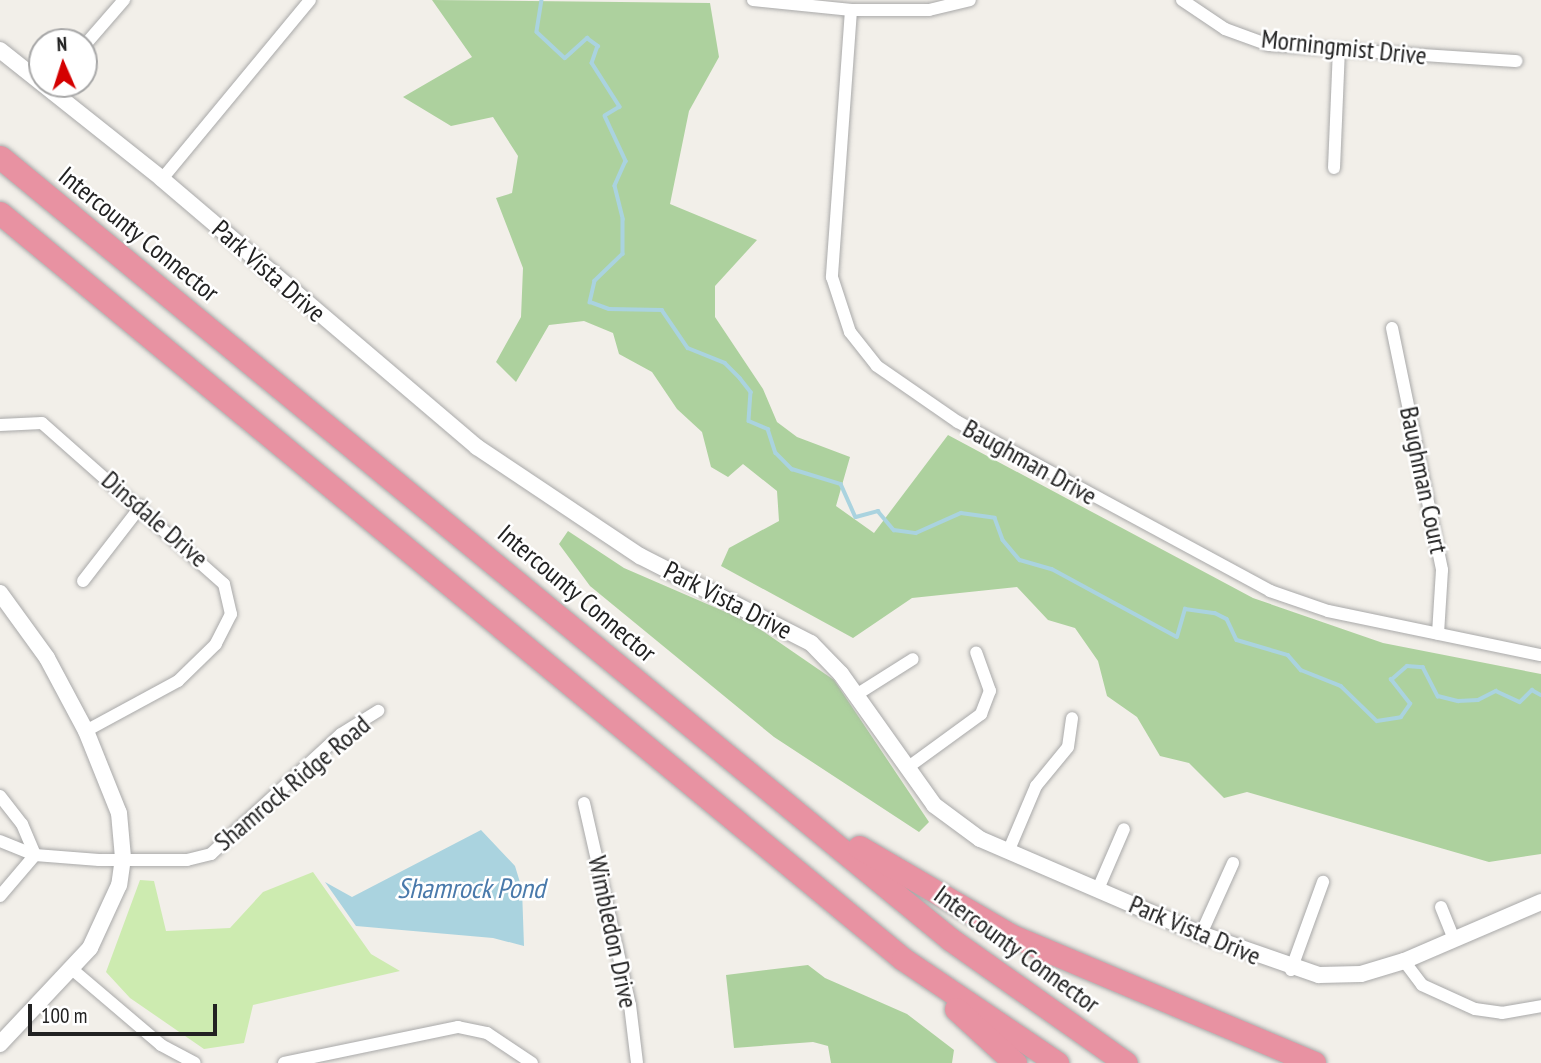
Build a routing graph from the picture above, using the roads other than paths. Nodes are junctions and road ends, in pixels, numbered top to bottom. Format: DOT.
graph roads {
  1 [pos="124,0"];
  2 [pos="310,0"];
  3 [pos="752,0"];
  4 [pos="970,0"];
  5 [pos="1182,0"];
  6 [pos="854,7"];
  7 [pos="98,30"];
  8 [pos="0,50"];
  9 [pos="1339,51"];
  10 [pos="1516,61"];
  11 [pos="28,71"];
  12 [pos="64,98"];
  13 [pos="0,157"];
  14 [pos="1334,168"];
  15 [pos="162,179"];
  16 [pos="0,213"];
  17 [pos="1392,328"];
  18 [pos="0,425"];
  19 [pos="142,506"];
  20 [pos="83,581"];
  21 [pos="0,593"];
  22 [pos="1438,634"];
  23 [pos="976,652"];
  24 [pos="1541,655"];
  25 [pos="913,659"];
  26 [pos="856,695"];
  27 [pos="378,711"];
  28 [pos="1072,719"];
  29 [pos="86,731"];
  30 [pos="907,768"];
  31 [pos="0,796"];
  32 [pos="584,803"];
  33 [pos="809,818"];
  34 [pos="1124,829"];
  35 [pos="0,841"];
  36 [pos="1008,852"];
  37 [pos="34,855"];
  38 [pos="123,858"];
  39 [pos="1233,863"];
  40 [pos="1323,882"];
  41 [pos="1098,889"];
  42 [pos="0,896"];
  43 [pos="1541,902"];
  44 [pos="1441,907"];
  45 [pos="1200,934"];
  46 [pos="1454,939"];
  47 [pos="903,959"];
  48 [pos="1404,961"];
  49 [pos="73,970"];
  50 [pos="1291,970"];
  51 [pos="1541,1006"];
  52 [pos="0,1044"];
  53 [pos="195,1063"];
  54 [pos="284,1063"];
  55 [pos="532,1063"];
  56 [pos="637,1063"];
  57 [pos="1015,1063"];
  58 [pos="1057,1063"];
  59 [pos="1126,1063"];
  60 [pos="1314,1063"];
  1 -- 7 [label="street"];
  2 -- 15 [label="street"];
  3 -- 6 [label="street"];
  4 -- 6 [label="street"];
  5 -- 9 [label="street, Morningmist Drive"];
  6 -- 22 [label="street, Baughman Drive"];
  8 -- 11 [label="street, Park Vista Drive"];
  9 -- 10 [label="street, Morningmist Drive"];
  9 -- 14 [label="street"];
  12 -- 15 [label="street, Park Vista Drive"];
  13 -- 33 [label="highway, Intercounty Connector"];
  15 -- 26 [label="street, Park Vista Drive"];
  16 -- 47 [label="highway"];
  17 -- 22 [label="street, Baughman Court"];
  18 -- 19 [label="street, Dinsdale Drive"];
  19 -- 20 [label="street"];
  19 -- 29 [label="street, Dinsdale Drive"];
  21 -- 29 [label="street"];
  22 -- 24 [label="street, Baughman Drive"];
  23 -- 30 [label="street"];
  25 -- 26 [label="street"];
  26 -- 30 [label="street, Park Vista Drive"];
  27 -- 38 [label="street, Shamrock Ridge Road"];
  28 -- 36 [label="street"];
  29 -- 38 [label="street"];
  30 -- 36 [label="street, Park Vista Drive"];
  31 -- 37 [label="street"];
  32 -- 56 [label="street, Wimbledon Drive"];
  33 -- 59 [label="highway, Intercounty Connector"];
  33 -- 60 [label="highway"];
  34 -- 41 [label="street"];
  35 -- 37 [label="street"];
  36 -- 41 [label="street, Park Vista Drive"];
  37 -- 38 [label="street, Shamrock Ridge Road"];
  37 -- 42 [label="street"];
  38 -- 49 [label="street"];
  39 -- 45 [label="street"];
  40 -- 50 [label="street"];
  41 -- 45 [label="street, Park Vista Drive"];
  43 -- 46 [label="street, Park Vista Drive"];
  44 -- 46 [label="street"];
  45 -- 50 [label="street, Park Vista Drive"];
  46 -- 48 [label="street, Park Vista Drive"];
  47 -- 57 [label="highway"];
  47 -- 58 [label="highway"];
  48 -- 50 [label="street, Park Vista Drive"];
  48 -- 51 [label="street"];
  49 -- 52 [label="street"];
  49 -- 53 [label="street"];
  54 -- 55 [label="street"];
}
